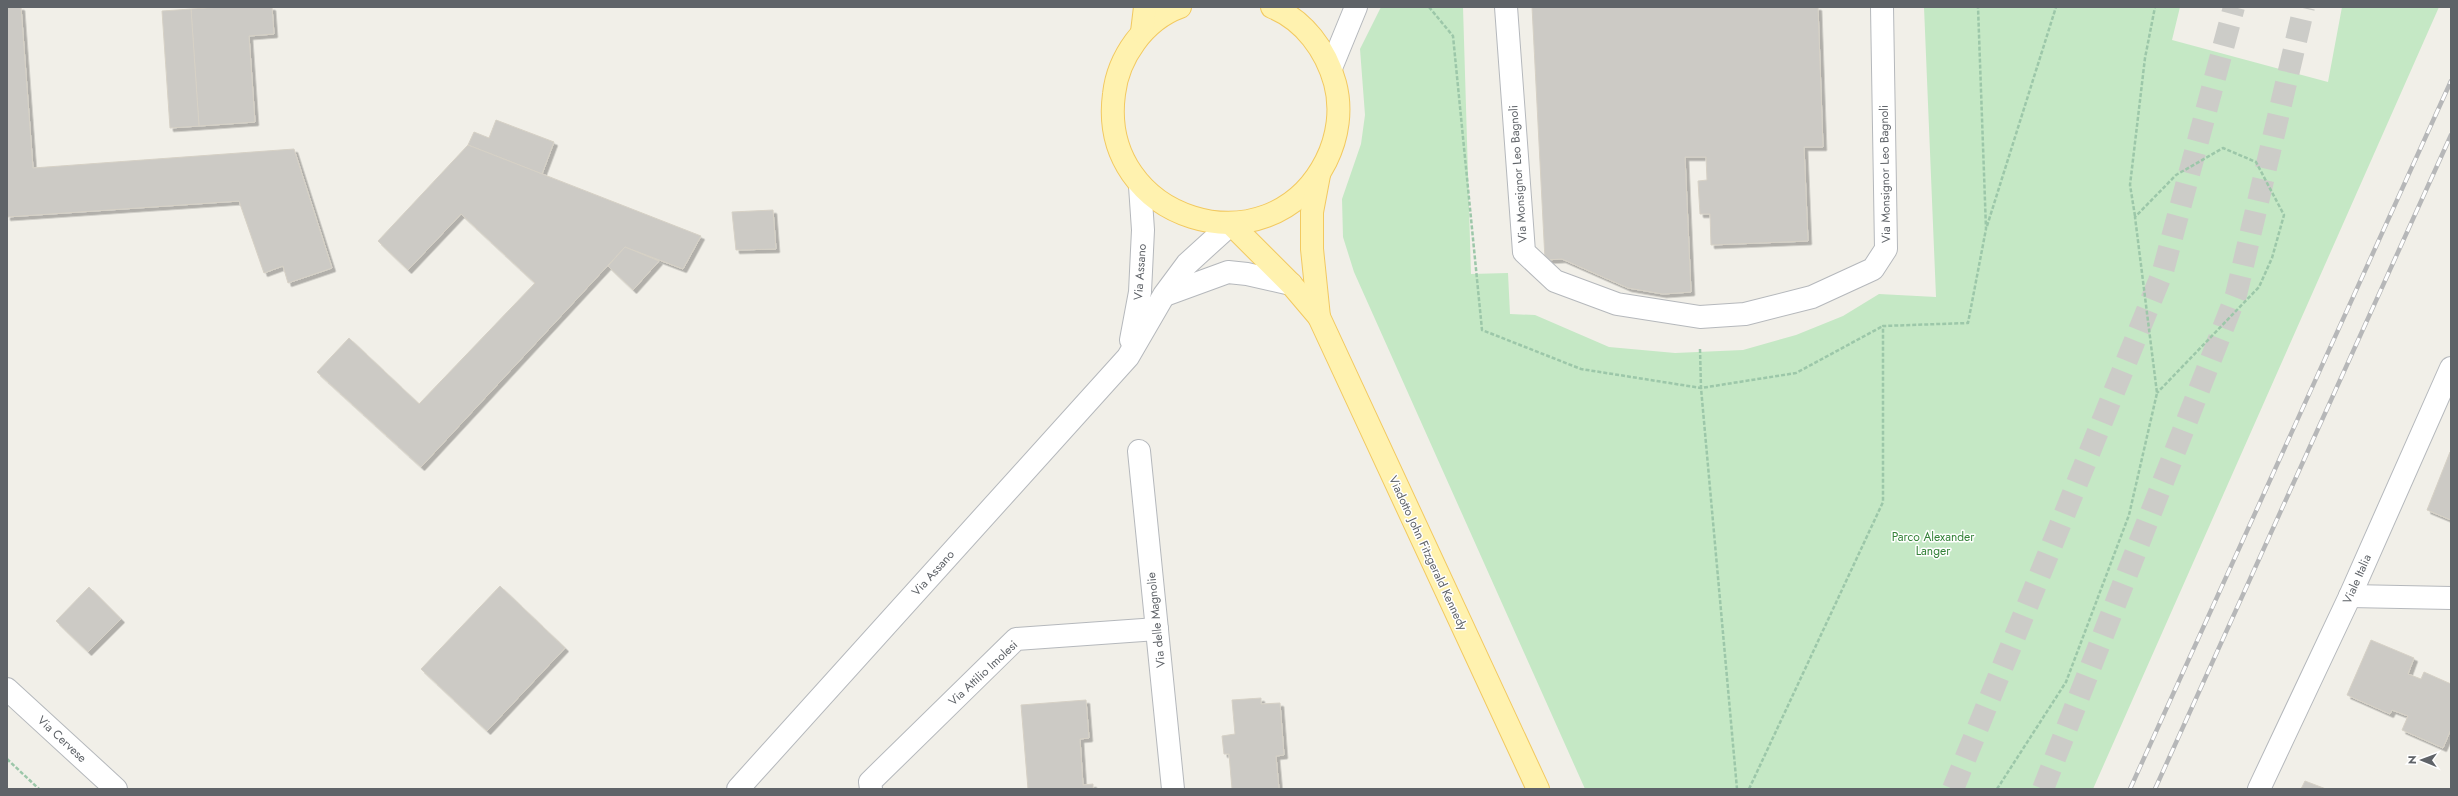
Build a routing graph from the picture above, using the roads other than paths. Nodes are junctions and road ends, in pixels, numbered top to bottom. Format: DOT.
graph roads {
  1 [pos="1145,7"];
  2 [pos="1180,7"];
  3 [pos="1356,7"];
  4 [pos="1506,7"];
  5 [pos="1882,7"];
  6 [pos="1277,8"];
  7 [pos="1142,32"];
  8 [pos="1331,68"];
  9 [pos="1319,175"];
  10 [pos="1140,186"];
  11 [pos="1231,224"];
  12 [pos="1291,284"];
  13 [pos="1164,295"];
  14 [pos="1319,317"];
  15 [pos="1128,357"];
  16 [pos="2451,368"];
  17 [pos="1139,451"];
  18 [pos="2350,596"];
  19 [pos="2451,598"];
  20 [pos="1157,629"];
  21 [pos="7,688"];
  22 [pos="116,789"];
  23 [pos="738,789"];
  24 [pos="871,789"];
  25 [pos="1172,789"];
  26 [pos="1538,789"];
  27 [pos="2259,789"];
  1 -- 7 [label="main road"];
  2 -- 7 [label="main road"];
  3 -- 8 [label="street"];
  4 -- 5 [label="street, Via Monsignor Leo Bagnoli"];
  6 -- 8 [label="main road"];
  7 -- 10 [label="main road"];
  8 -- 9 [label="main road"];
  9 -- 11 [label="main road"];
  9 -- 14 [label="main road, Viadotto John Fitzgerald Kennedy"];
  10 -- 11 [label="main road"];
  10 -- 15 [label="street, Via Assano"];
  11 -- 12 [label="main road, Viadotto John Fitzgerald Kennedy"];
  11 -- 13 [label="street, Via Assano"];
  12 -- 13 [label="street"];
  12 -- 14 [label="main road, Viadotto John Fitzgerald Kennedy"];
  13 -- 15 [label="street, Via Assano"];
  14 -- 26 [label="main road, Viadotto John Fitzgerald Kennedy"];
  15 -- 23 [label="street, Via Assano"];
  16 -- 18 [label="street, Viale Italia"];
  17 -- 20 [label="street, Via delle Magnolie"];
  18 -- 19 [label="street"];
  18 -- 27 [label="street, Viale Italia"];
  20 -- 24 [label="street, Via Attilio Imolesi"];
  20 -- 25 [label="street, Via delle Magnolie"];
  21 -- 22 [label="street, Via Cervese"];
}
